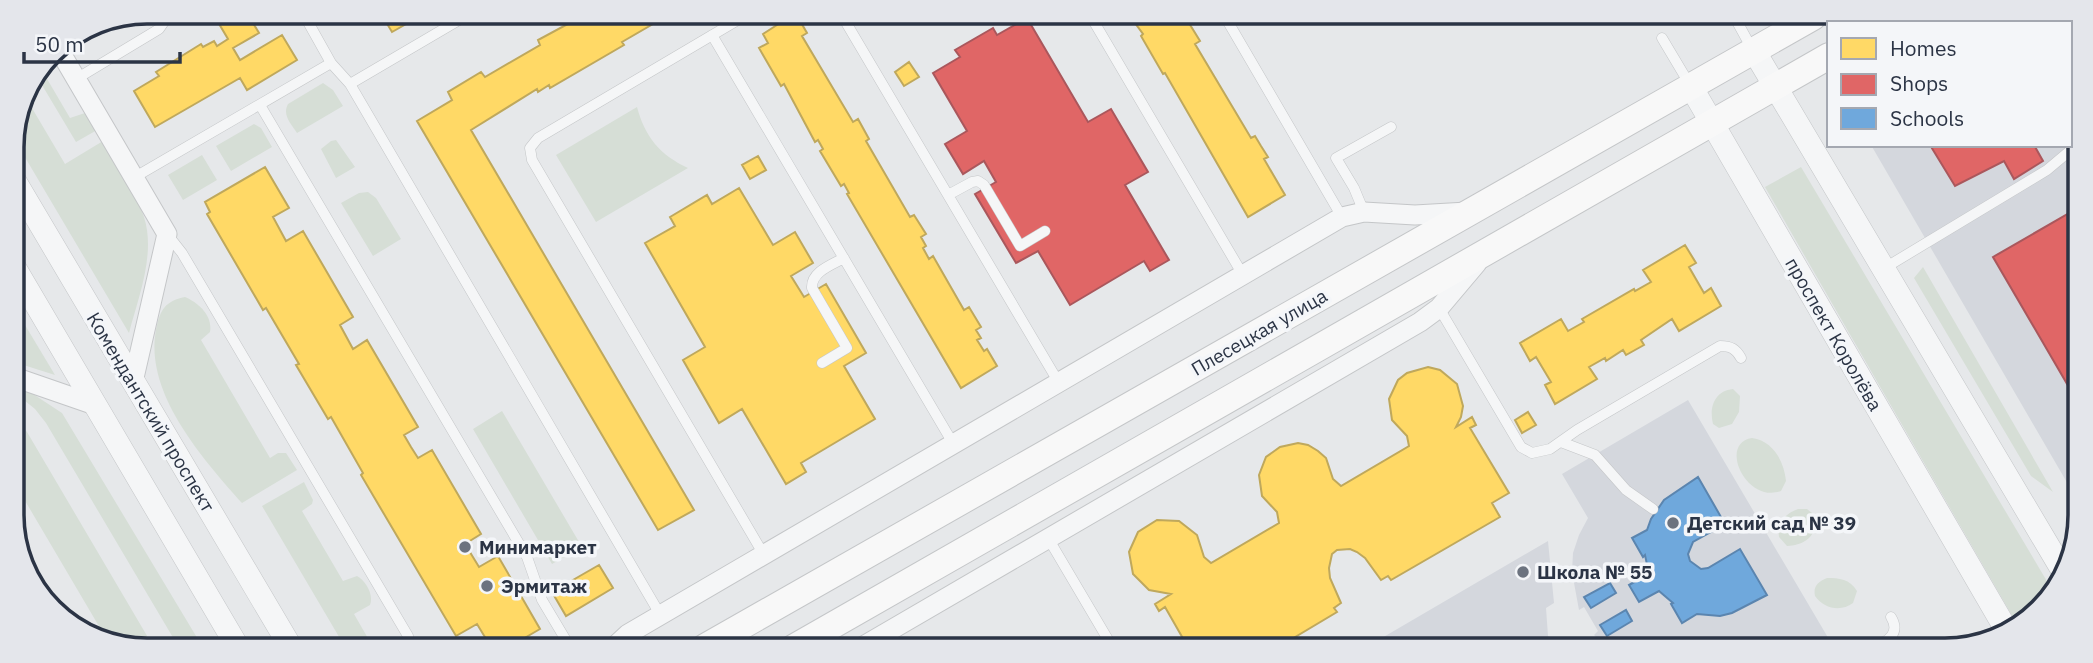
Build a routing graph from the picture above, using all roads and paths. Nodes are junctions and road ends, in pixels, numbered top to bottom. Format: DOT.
graph roads {
  1 [pos="162,24"];
  2 [pos="309,24"];
  3 [pos="452,24"];
  4 [pos="732,24"];
  5 [pos="847,24"];
  6 [pos="1095,24"];
  7 [pos="1229,24"];
  8 [pos="1739,24"];
  9 [pos="1798,24"];
  10 [pos="712,36"];
  11 [pos="1662,38"];
  12 [pos="1753,49"];
  13 [pos="63,57"];
  14 [pos="1827,57"];
  15 [pos="331,63"];
  16 [pos="76,79"];
  17 [pos="350,84"];
  18 [pos="1690,85"];
  19 [pos="1774,88"];
  20 [pos="260,104"];
  21 [pos="1712,123"];
  22 [pos="1391,127"];
  23 [pos="2068,152"];
  24 [pos="135,177"];
  25 [pos="948,195"];
  26 [pos="25,198"];
  27 [pos="1364,212"];
  28 [pos="1469,212"];
  29 [pos="1342,217"];
  30 [pos="1045,232"];
  31 [pos="167,234"];
  32 [pos="1486,252"];
  33 [pos="844,258"];
  34 [pos="1883,269"];
  35 [pos="1243,275"];
  36 [pos="25,285"];
  37 [pos="1439,308"];
  38 [pos="1741,358"];
  39 [pos="822,363"];
  40 [pos="24,381"];
  41 [pos="132,382"];
  42 [pos="1059,383"];
  43 [pos="95,405"];
  44 [pos="1561,442"];
  45 [pos="954,445"];
  46 [pos="1653,509"];
  47 [pos="1048,538"];
  48 [pos="765,556"];
  49 [pos="2059,564"];
  50 [pos="661,616"];
  51 [pos="1891,617"];
  52 [pos="2003,624"];
  53 [pos="408,636"];
  54 [pos="232,638"];
  55 [pos="285,638"];
  56 [pos="565,638"];
  57 [pos="624,638"];
  58 [pos="723,638"];
  59 [pos="810,638"];
  60 [pos="877,638"];
  61 [pos="1107,638"];
  62 [pos="1891,638"];
  1 -- 16 [label="lane"];
  2 -- 15 [label="lane"];
  3 -- 17 [label="lane"];
  4 -- 10 [label="lane"];
  5 -- 25 [label="lane"];
  6 -- 35 [label="lane"];
  7 -- 29 [label="lane"];
  8 -- 12 [label="lane"];
  9 -- 12 [label="main road, Плесецкая улица"];
  10 -- 33 [label="lane"];
  10 -- 48 [label="lane"];
  11 -- 18 [label="lane, проспект Королёва"];
  12 -- 18 [label="main road, Плесецкая улица"];
  12 -- 19 [label="street"];
  13 -- 16 [label="street"];
  14 -- 19 [label="main road"];
  15 -- 17 [label="lane"];
  15 -- 20 [label="lane"];
  16 -- 24 [label="street"];
  17 -- 50 [label="lane"];
  18 -- 21 [label="street, проспект Королёва"];
  18 -- 28 [label="main road, Плесецкая улица"];
  19 -- 21 [label="main road"];
  19 -- 34 [label="street"];
  20 -- 24 [label="lane"];
  20 -- 56 [label="lane"];
  21 -- 32 [label="main road"];
  21 -- 52 [label="street, проспект Королёва"];
  22 -- 27 [label="lane"];
  23 -- 34 [label="lane"];
  24 -- 31 [label="street"];
  25 -- 30 [label="lane"];
  25 -- 42 [label="lane"];
  26 -- 41 [label="street, Комендантский проспект"];
  27 -- 28 [label="street"];
  27 -- 29 [label="street"];
  28 -- 58 [label="main road, Плесецкая улица"];
  29 -- 35 [label="street"];
  31 -- 41 [label="street"];
  31 -- 53 [label="lane"];
  32 -- 37 [label="street"];
  32 -- 59 [label="main road"];
  33 -- 39 [label="lane"];
  33 -- 45 [label="lane"];
  34 -- 49 [label="street"];
  35 -- 42 [label="street"];
  36 -- 43 [label="street"];
  37 -- 44 [label="lane"];
  37 -- 47 [label="street"];
  38 -- 44 [label="lane"];
  40 -- 43 [label="street"];
  41 -- 55 [label="street, Комендантский проспект"];
  42 -- 45 [label="street"];
  43 -- 54 [label="street"];
  44 -- 46 [label="lane"];
  45 -- 48 [label="street"];
  47 -- 60 [label="street"];
  47 -- 61 [label="lane"];
  48 -- 50 [label="street"];
  50 -- 57 [label="street"];
  51 -- 62 [label="lane"];
}
